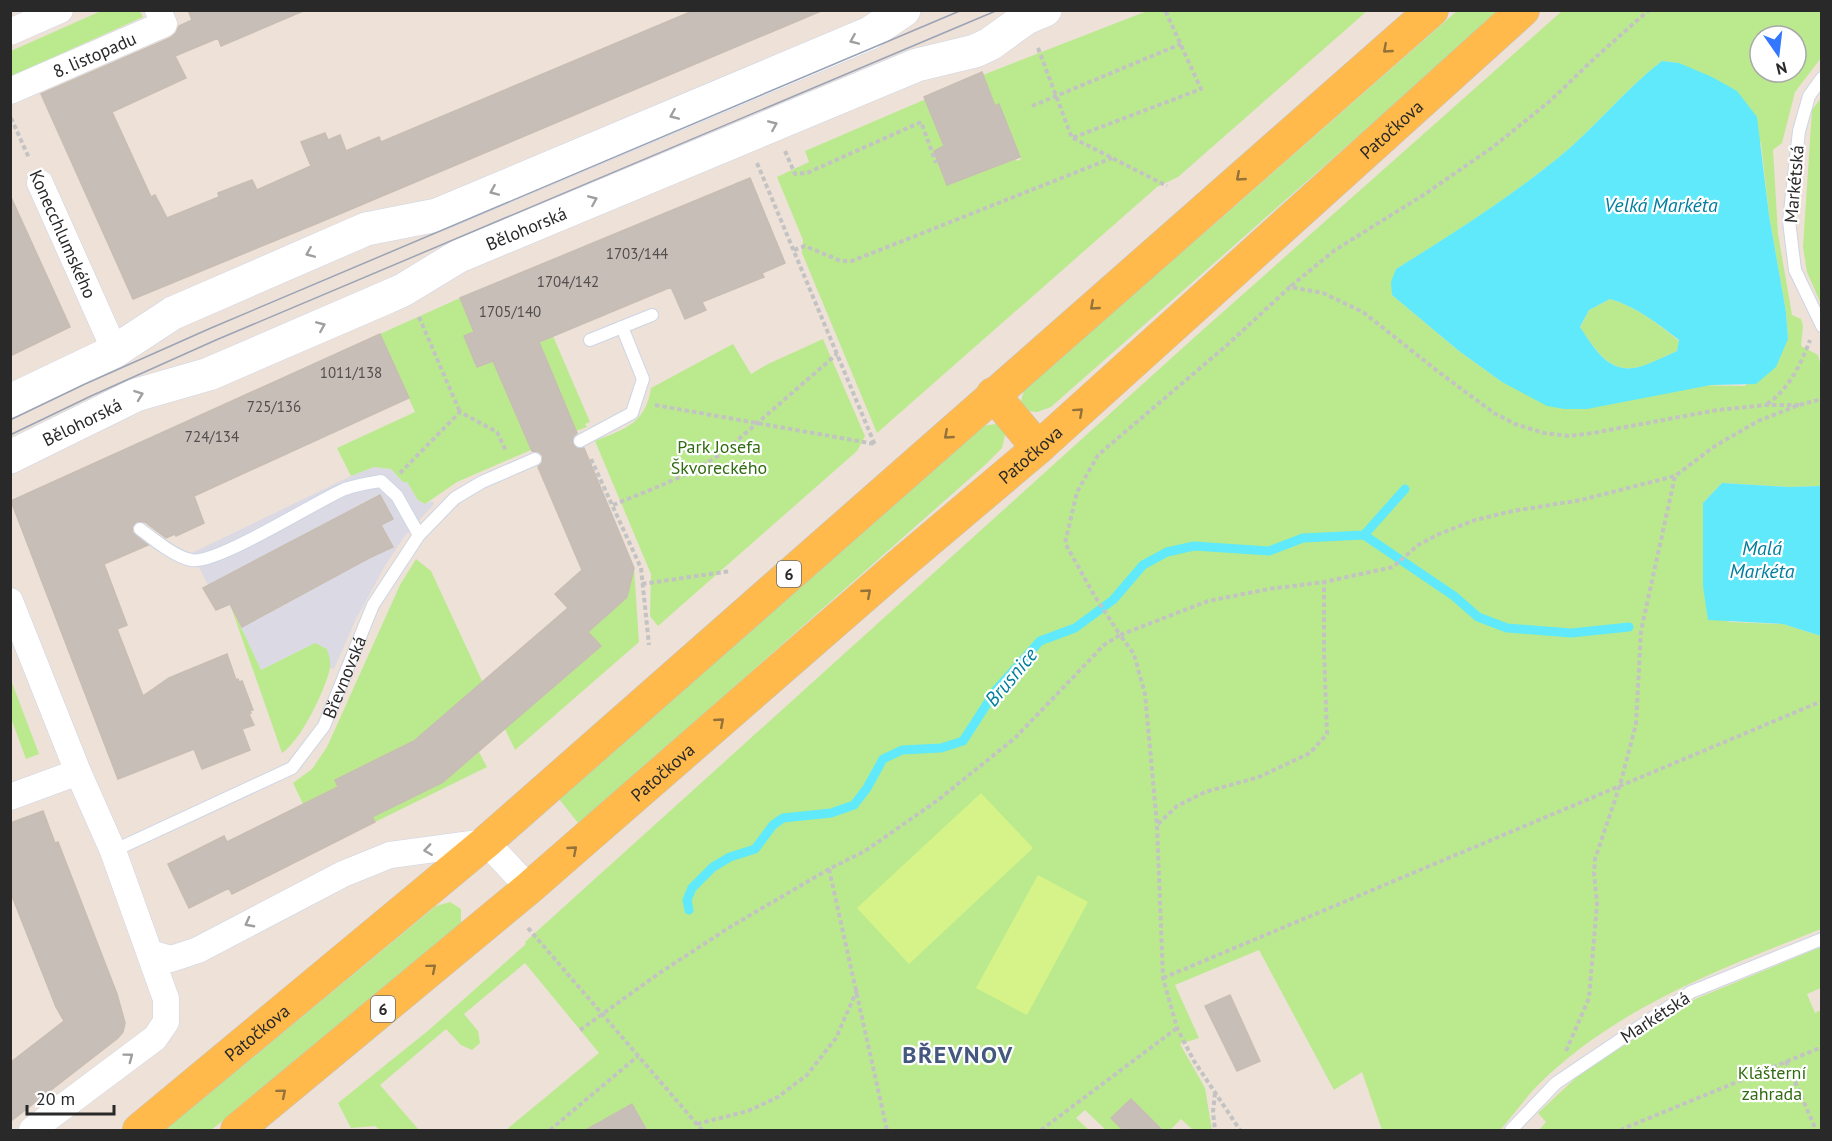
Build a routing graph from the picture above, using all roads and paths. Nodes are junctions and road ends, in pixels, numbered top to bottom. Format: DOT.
graph roads {
  1 [pos="60,10"];
  2 [pos="158,10"];
  3 [pos="904,10"];
  4 [pos="1045,10"];
  5 [pos="1165,10"];
  6 [pos="1432,10"];
  7 [pos="1523,10"];
  8 [pos="1649,10"];
  9 [pos="10,33"];
  10 [pos="1181,44"];
  11 [pos="1037,45"];
  12 [pos="1821,78"];
  13 [pos="10,91"];
  14 [pos="1056,96"];
  15 [pos="1032,106"];
  16 [pos="10,117"];
  17 [pos="1072,138"];
  18 [pos="785,150"];
  19 [pos="1112,158"];
  20 [pos="755,159"];
  21 [pos="936,163"];
  22 [pos="40,183"];
  23 [pos="1167,186"];
  24 [pos="794,250"];
  25 [pos="1290,286"];
  26 [pos="1815,312"];
  27 [pos="652,315"];
  28 [pos="419,316"];
  29 [pos="1821,326"];
  30 [pos="622,327"];
  31 [pos="590,340"];
  32 [pos="115,351"];
  33 [pos="837,354"];
  34 [pos="993,394"];
  35 [pos="1821,399"];
  36 [pos="10,401"];
  37 [pos="636,402"];
  38 [pos="1766,405"];
  39 [pos="1798,405"];
  40 [pos="460,412"];
  41 [pos="757,423"];
  42 [pos="580,441"];
  43 [pos="1038,448"];
  44 [pos="10,457"];
  45 [pos="535,459"];
  46 [pos="593,462"];
  47 [pos="513,468"];
  48 [pos="1675,476"];
  49 [pos="386,486"];
  50 [pos="613,504"];
  51 [pos="140,529"];
  52 [pos="419,535"];
  53 [pos="731,571"];
  54 [pos="1324,582"];
  55 [pos="642,584"];
  56 [pos="10,601"];
  57 [pos="1120,635"];
  58 [pos="649,645"];
  59 [pos="1821,701"];
  60 [pos="78,772"];
  61 [pos="1620,785"];
  62 [pos="10,797"];
  63 [pos="1157,825"];
  64 [pos="486,842"];
  65 [pos="112,851"];
  66 [pos="829,869"];
  67 [pos="529,888"];
  68 [pos="525,925"];
  69 [pos="1821,939"];
  70 [pos="150,953"];
  71 [pos="1163,978"];
  72 [pos="857,990"];
  73 [pos="602,1014"];
  74 [pos="1177,1028"];
  75 [pos="580,1030"];
  76 [pos="1821,1047"];
  77 [pos="638,1056"];
  78 [pos="1786,1061"];
  79 [pos="1556,1083"];
  80 [pos="1215,1092"];
  81 [pos="697,1124"];
  82 [pos="32,1131"];
  83 [pos="139,1131"];
  84 [pos="237,1131"];
  85 [pos="550,1131"];
  86 [pos="702,1131"];
  87 [pos="887,1131"];
  88 [pos="1041,1131"];
  89 [pos="1215,1131"];
  90 [pos="1240,1131"];
  91 [pos="1511,1131"];
  92 [pos="1620,1131"];
  93 [pos="1816,1131"];
  1 -- 9 [label="street"];
  2 -- 13 [label="street, 8. listopadu"];
  3 -- 32 [label="street, one-way"];
  44 -- 4 [label="street, Bělohorská, one-way"];
  5 -- 10 [label="path"];
  6 -- 34 [label="main road, Patočkova / 6, one-way"];
  43 -- 7 [label="main road, Patočkova / 6, one-way"];
  8 -- 25 [label="path"];
  10 -- 14 [label="path"];
  10 -- 17 [label="path"];
  11 -- 14 [label="path"];
  12 -- 26 [label="lane, Markétská"];
  14 -- 15 [label="path"];
  14 -- 17 [label="path"];
  16 -- 22 [label="path, Konecchlumského"];
  17 -- 19 [label="path"];
  18 -- 21 [label="path"];
  19 -- 23 [label="path"];
  19 -- 24 [label="path"];
  20 -- 24 [label="path"];
  22 -- 32 [label="street, Konecchlumského"];
  24 -- 33 [label="path"];
  25 -- 38 [label="path"];
  25 -- 57 [label="path"];
  26 -- 29 [label="lane, Markétská"];
  26 -- 38 [label="path"];
  27 -- 30 [label="lane"];
  28 -- 40 [label="path"];
  30 -- 31 [label="lane"];
  30 -- 37 [label="lane"];
  32 -- 36 [label="street"];
  33 -- 41 [label="path"];
  33 -- 41 [label="path"];
  34 -- 43 [label="main road"];
  34 -- 64 [label="main road, Patočkova / 6, one-way"];
  35 -- 39 [label="path"];
  37 -- 41 [label="path"];
  37 -- 42 [label="lane"];
  38 -- 39 [label="path"];
  39 -- 48 [label="path"];
  40 -- 47 [label="path"];
  40 -- 49 [label="path"];
  41 -- 50 [label="path"];
  67 -- 43 [label="main road, Patočkova / 6, one-way"];
  45 -- 47 [label="lane, Břevnovská"];
  46 -- 50 [label="path"];
  47 -- 52 [label="lane, Břevnovská"];
  48 -- 54 [label="path"];
  48 -- 61 [label="path"];
  49 -- 51 [label="lane"];
  49 -- 52 [label="lane"];
  50 -- 55 [label="path"];
  52 -- 65 [label="lane, Břevnovská"];
  53 -- 55 [label="path"];
  54 -- 57 [label="path"];
  54 -- 63 [label="path"];
  55 -- 58 [label="path"];
  56 -- 60 [label="street"];
  57 -- 63 [label="path"];
  57 -- 66 [label="path"];
  59 -- 61 [label="path"];
  60 -- 62 [label="street"];
  60 -- 65 [label="street"];
  61 -- 71 [label="path"];
  61 -- 79 [label="path"];
  63 -- 71 [label="path"];
  64 -- 67 [label="street"];
  64 -- 70 [label="street, one-way"];
  64 -- 83 [label="main road, Patočkova / 6"];
  65 -- 70 [label="street"];
  66 -- 72 [label="path"];
  66 -- 73 [label="path"];
  84 -- 67 [label="main road, Patočkova / 6, one-way"];
  68 -- 73 [label="path"];
  69 -- 79 [label="lane, Markétská"];
  82 -- 70 [label="street, one-way"];
  71 -- 74 [label="path"];
  72 -- 81 [label="path"];
  72 -- 87 [label="path"];
  73 -- 75 [label="path"];
  73 -- 77 [label="path"];
  74 -- 80 [label="path"];
  74 -- 88 [label="path"];
  76 -- 78 [label="path"];
  77 -- 81 [label="path"];
  77 -- 85 [label="path"];
  78 -- 92 [label="path"];
  78 -- 93 [label="path"];
  79 -- 91 [label="lane, Markétská"];
  80 -- 89 [label="path"];
  80 -- 90 [label="path"];
  81 -- 86 [label="path"];
}
